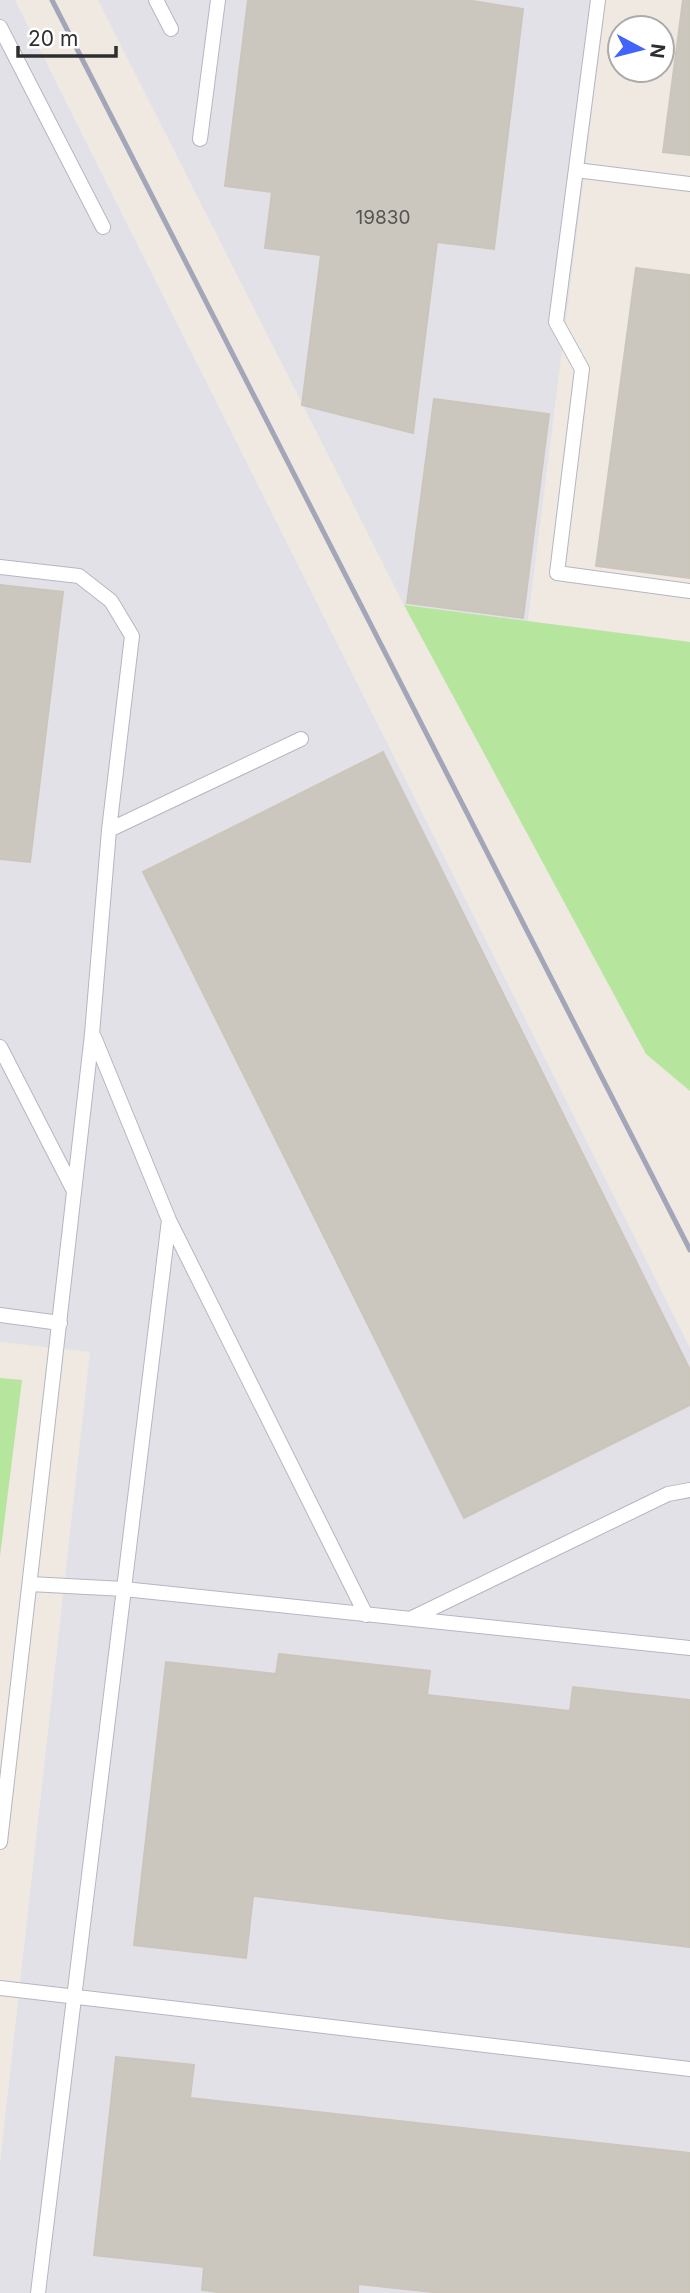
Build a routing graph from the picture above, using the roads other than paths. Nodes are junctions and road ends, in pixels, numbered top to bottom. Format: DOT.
graph roads {
  1 [pos="156,0"];
  2 [pos="218,0"];
  3 [pos="598,0"];
  4 [pos="0,27"];
  5 [pos="171,29"];
  6 [pos="201,139"];
  7 [pos="576,170"];
  8 [pos="690,184"];
  9 [pos="103,227"];
  10 [pos="0,567"];
  11 [pos="690,591"];
  12 [pos="301,739"];
  13 [pos="109,830"];
  14 [pos="92,1034"];
  15 [pos="0,1047"];
  16 [pos="74,1190"];
  17 [pos="169,1220"];
  18 [pos="0,1315"];
  19 [pos="60,1323"];
  20 [pos="690,1490"];
  21 [pos="30,1584"];
  22 [pos="124,1589"];
  23 [pos="366,1615"];
  24 [pos="410,1619"];
  25 [pos="690,1648"];
  26 [pos="0,1842"];
  27 [pos="0,1988"];
  28 [pos="73,1996"];
  29 [pos="690,2069"];
  30 [pos="38,2293"];
  1 -- 5 [label="lane"];
  2 -- 6 [label="lane"];
  3 -- 7 [label="lane"];
  4 -- 9 [label="lane"];
  7 -- 8 [label="lane"];
  7 -- 11 [label="lane"];
  10 -- 13 [label="lane"];
  12 -- 13 [label="lane"];
  13 -- 14 [label="lane"];
  14 -- 16 [label="lane"];
  14 -- 17 [label="lane"];
  15 -- 16 [label="lane"];
  16 -- 19 [label="lane"];
  17 -- 22 [label="lane"];
  17 -- 23 [label="lane"];
  18 -- 19 [label="lane"];
  19 -- 21 [label="lane"];
  20 -- 24 [label="lane"];
  21 -- 22 [label="lane"];
  21 -- 26 [label="lane"];
  22 -- 23 [label="lane"];
  22 -- 28 [label="lane"];
  23 -- 24 [label="lane"];
  24 -- 25 [label="lane"];
  27 -- 28 [label="lane"];
  28 -- 29 [label="lane"];
  28 -- 30 [label="lane"];
}
